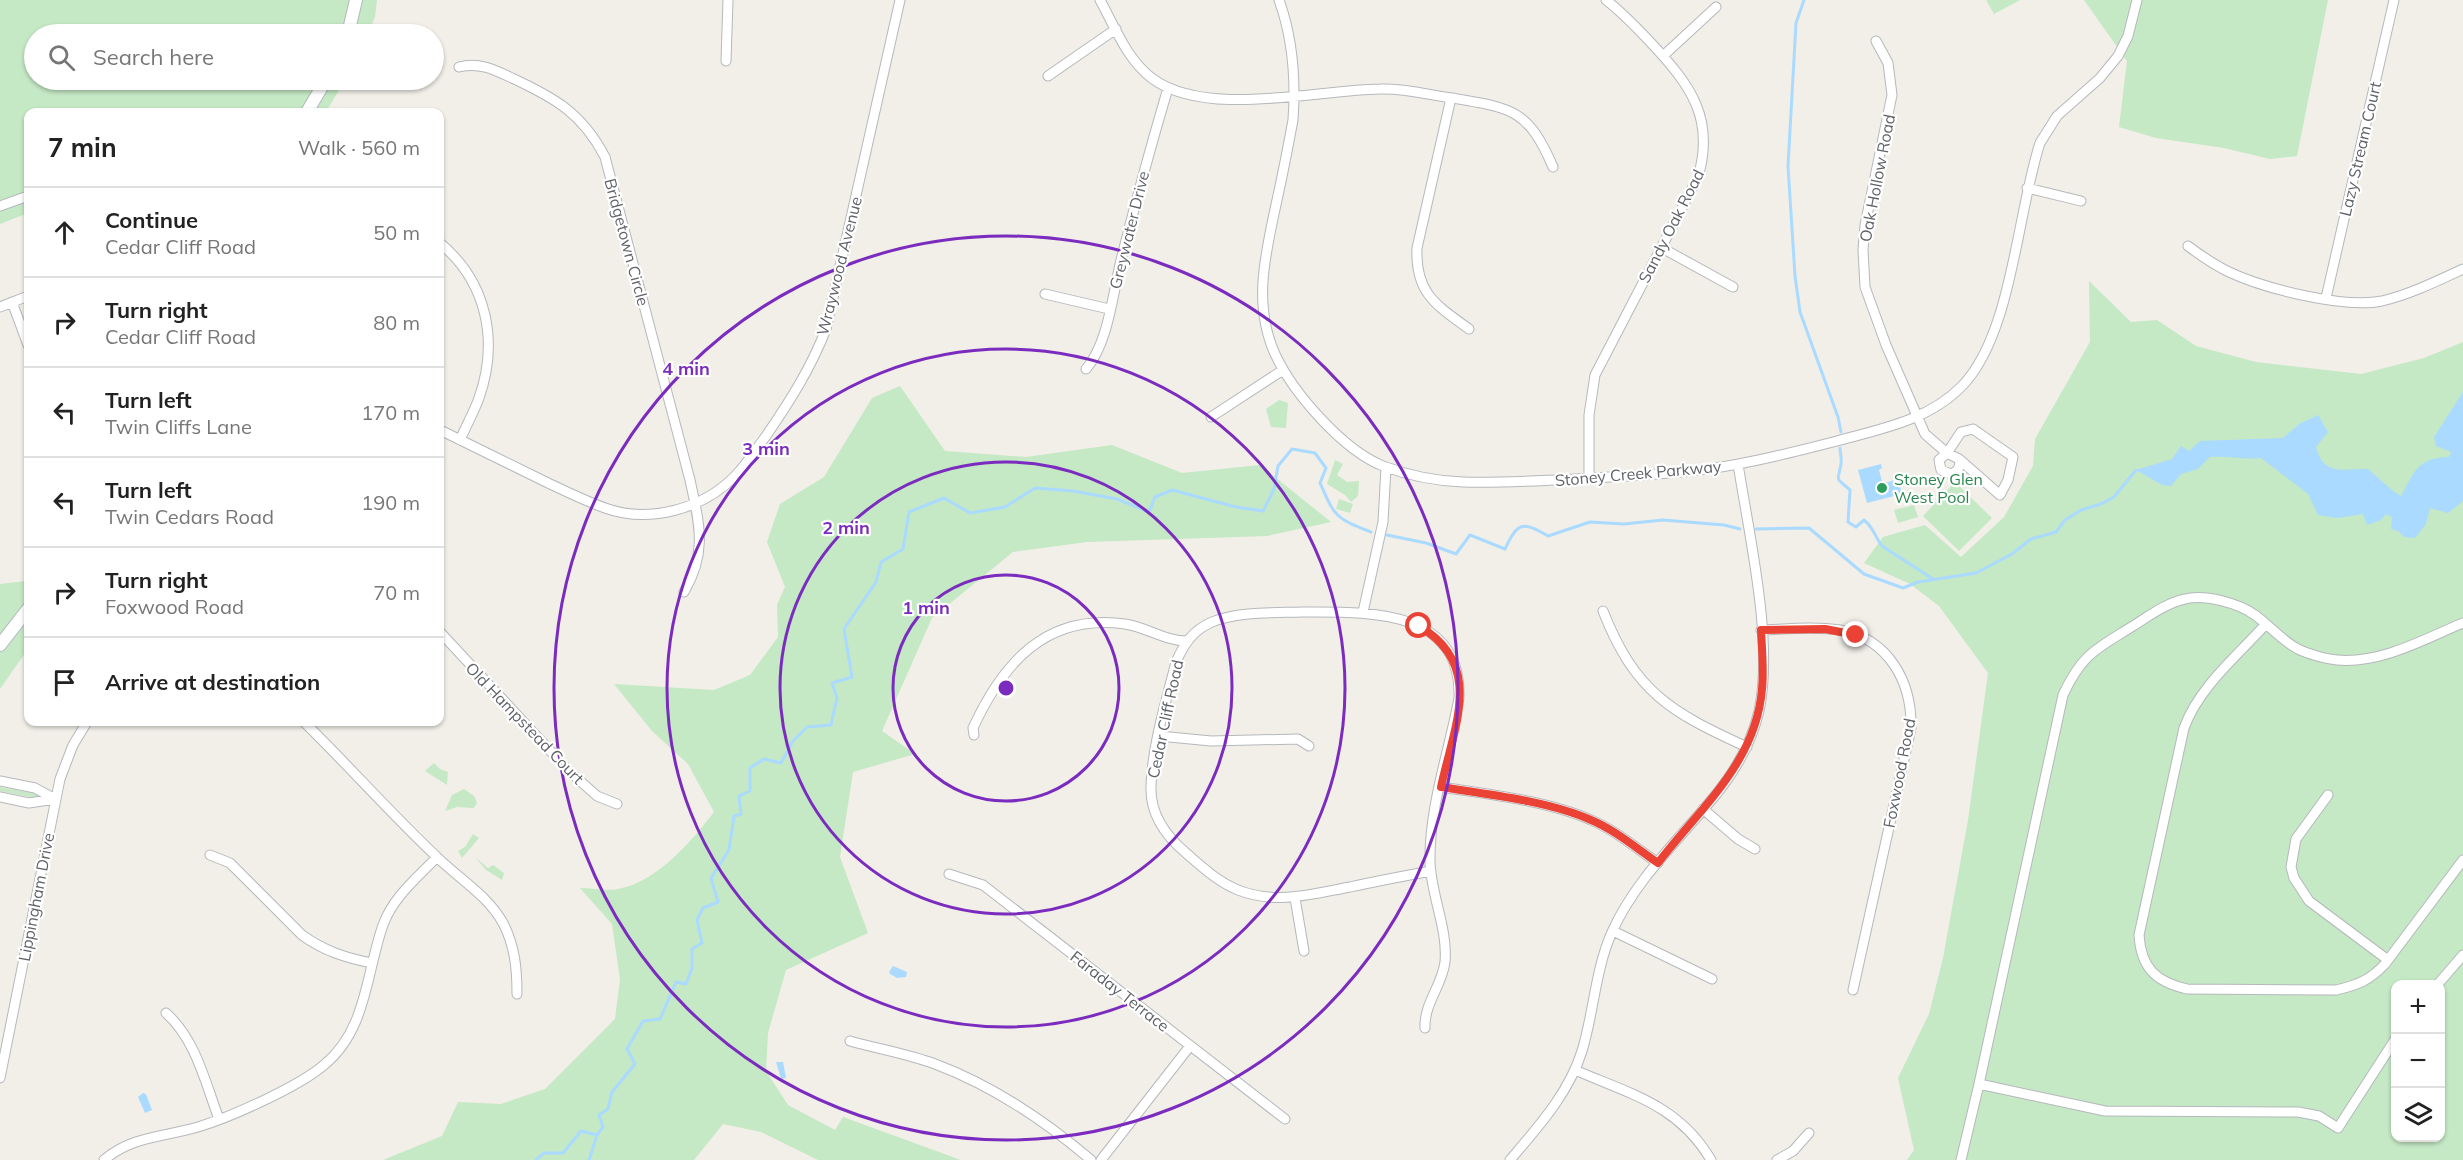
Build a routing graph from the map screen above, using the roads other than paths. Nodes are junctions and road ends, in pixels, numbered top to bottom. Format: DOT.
graph roads {
  1 [pos="356,0"];
  2 [pos="728,0"];
  3 [pos="900,0"];
  4 [pos="1100,0"];
  5 [pos="1279,0"];
  6 [pos="1606,0"];
  7 [pos="2137,0"];
  8 [pos="2394,0"];
  9 [pos="1716,7"];
  10 [pos="350,24"];
  11 [pos="1116,29"];
  12 [pos="1876,41"];
  13 [pos="1663,56"];
  14 [pos="726,61"];
  15 [pos="459,67"];
  16 [pos="1048,76"];
  17 [pos="1168,88"];
  18 [pos="320,90"];
  19 [pos="1294,95"];
  20 [pos="1450,98"];
  21 [pos="309,108"];
  22 [pos="1553,167"];
  23 [pos="2027,188"];
  24 [pos="24,197"];
  25 [pos="2081,201"];
  26 [pos="0,206"];
  27 [pos="2188,246"];
  28 [pos="444,247"];
  29 [pos="1662,248"];
  30 [pos="2463,269"];
  31 [pos="1733,286"];
  32 [pos="1045,294"];
  33 [pos="24,298"];
  34 [pos="2326,298"];
  35 [pos="12,302"];
  36 [pos="0,307"];
  37 [pos="1109,309"];
  38 [pos="1469,329"];
  39 [pos="24,334"];
  40 [pos="1086,369"];
  41 [pos="1283,370"];
  42 [pos="1919,416"];
  43 [pos="1211,417"];
  44 [pos="444,432"];
  45 [pos="460,440"];
  46 [pos="1947,453"];
  47 [pos="1959,459"];
  48 [pos="1738,464"];
  49 [pos="1386,467"];
  50 [pos="1589,478"];
  51 [pos="695,503"];
  52 [pos="684,592"];
  53 [pos="1603,611"];
  54 [pos="1363,612"];
  55 [pos="24,614"];
  56 [pos="2463,623"];
  57 [pos="2265,625"];
  58 [pos="1761,630"];
  59 [pos="444,636"];
  60 [pos="1187,642"];
  61 [pos="0,645"];
  62 [pos="85,726"];
  63 [pos="308,726"];
  64 [pos="974,735"];
  65 [pos="1159,736"];
  66 [pos="1309,746"];
  67 [pos="1747,747"];
  68 [pos="0,781"];
  69 [pos="1441,787"];
  70 [pos="2328,795"];
  71 [pos="0,797"];
  72 [pos="55,799"];
  73 [pos="616,804"];
  74 [pos="1703,809"];
  75 [pos="1755,849"];
  76 [pos="210,855"];
  77 [pos="437,857"];
  78 [pos="2463,860"];
  79 [pos="1658,863"];
  80 [pos="1431,871"];
  81 [pos="949,874"];
  82 [pos="1295,898"];
  83 [pos="1612,931"];
  84 [pos="1304,951"];
  85 [pos="2463,955"];
  86 [pos="2388,960"];
  87 [pos="372,963"];
  88 [pos="1712,979"];
  89 [pos="2441,980"];
  90 [pos="1853,990"];
  91 [pos="517,994"];
  92 [pos="166,1014"];
  93 [pos="1425,1028"];
  94 [pos="850,1041"];
  95 [pos="1190,1046"];
  96 [pos="2391,1046"];
  97 [pos="1575,1070"];
  98 [pos="0,1078"];
  99 [pos="1979,1084"];
  100 [pos="219,1119"];
  101 [pos="1285,1119"];
  102 [pos="1809,1133"];
  103 [pos="104,1160"];
  104 [pos="1091,1160"];
  105 [pos="1101,1160"];
  106 [pos="1510,1160"];
  107 [pos="1711,1160"];
  108 [pos="1777,1160"];
  109 [pos="1961,1160"];
  1 -- 10 [label="street"];
  2 -- 14 [label="street"];
  3 -- 51 [label="street, Wraywood Avenue"];
  4 -- 11 [label="street"];
  5 -- 19 [label="street, Stoney Creek Parkway"];
  6 -- 13 [label="street, Sandy Oak Road"];
  7 -- 23 [label="street, Stoney Creek Parkway"];
  8 -- 34 [label="street, Lazy Stream Court"];
  9 -- 13 [label="street"];
  11 -- 16 [label="street"];
  11 -- 17 [label="street"];
  12 -- 42 [label="street, Oak Hollow Road"];
  13 -- 29 [label="street, Sandy Oak Road"];
  15 -- 51 [label="street, Bridgetown Circle"];
  17 -- 19 [label="street"];
  17 -- 37 [label="street, Greywater Drive"];
  18 -- 21 [label="street"];
  19 -- 20 [label="street"];
  19 -- 41 [label="street, Stoney Creek Parkway"];
  20 -- 22 [label="street"];
  20 -- 38 [label="street"];
  23 -- 25 [label="street"];
  23 -- 42 [label="street, Stoney Creek Parkway"];
  24 -- 26 [label="street"];
  27 -- 34 [label="street"];
  28 -- 45 [label="street"];
  29 -- 31 [label="street"];
  29 -- 50 [label="street, Sandy Oak Road"];
  30 -- 34 [label="street"];
  32 -- 37 [label="street"];
  33 -- 35 [label="street"];
  35 -- 36 [label="street"];
  35 -- 39 [label="street"];
  37 -- 40 [label="street, Greywater Drive"];
  41 -- 43 [label="street"];
  41 -- 49 [label="street, Stoney Creek Parkway"];
  42 -- 46 [label="street, Oak Hollow Road"];
  42 -- 48 [label="street, Stoney Creek Parkway"];
  44 -- 45 [label="street, Wraywood Avenue"];
  45 -- 51 [label="street, Wraywood Avenue"];
  46 -- 47 [label="street"];
  46 -- 47 [label="street"];
  46 -- 47 [label="street"];
  48 -- 50 [label="street, Stoney Creek Parkway"];
  48 -- 58 [label="street"];
  49 -- 50 [label="street, Stoney Creek Parkway"];
  49 -- 54 [label="street"];
  51 -- 52 [label="street, Bridgetown Circle"];
  53 -- 67 [label="street"];
  54 -- 60 [label="street, Cedar Cliff Road"];
  54 -- 69 [label="street, Cedar Cliff Road"];
  55 -- 61 [label="street"];
  56 -- 57 [label="street"];
  57 -- 86 [label="street"];
  57 -- 99 [label="street"];
  58 -- 67 [label="street"];
  58 -- 90 [label="street, Foxwood Road"];
  59 -- 73 [label="street, Old Hampstead Court"];
  60 -- 64 [label="street"];
  60 -- 65 [label="street, Cedar Cliff Road"];
  62 -- 72 [label="street, Lippingham Drive"];
  63 -- 77 [label="street"];
  65 -- 66 [label="street"];
  65 -- 82 [label="street, Cedar Cliff Road"];
  67 -- 74 [label="street"];
  68 -- 72 [label="street"];
  69 -- 79 [label="street"];
  69 -- 80 [label="street, Cedar Cliff Road"];
  70 -- 86 [label="street"];
  71 -- 72 [label="street"];
  72 -- 98 [label="street, Lippingham Drive"];
  74 -- 75 [label="street"];
  74 -- 79 [label="street"];
  76 -- 87 [label="street"];
  77 -- 87 [label="street"];
  77 -- 91 [label="street"];
  78 -- 86 [label="street"];
  79 -- 83 [label="street"];
  80 -- 82 [label="street, Cedar Cliff Road"];
  80 -- 93 [label="street, Cedar Cliff Road"];
  81 -- 95 [label="street, Faraday Terrace"];
  82 -- 84 [label="street"];
  83 -- 88 [label="street"];
  83 -- 97 [label="street"];
  85 -- 89 [label="street"];
  87 -- 100 [label="street"];
  92 -- 100 [label="street"];
  94 -- 104 [label="street"];
  95 -- 101 [label="street, Faraday Terrace"];
  95 -- 105 [label="street"];
  96 -- 99 [label="street"];
  97 -- 106 [label="street"];
  97 -- 107 [label="street"];
  99 -- 109 [label="street"];
  100 -- 103 [label="street"];
  102 -- 108 [label="street"];
}
